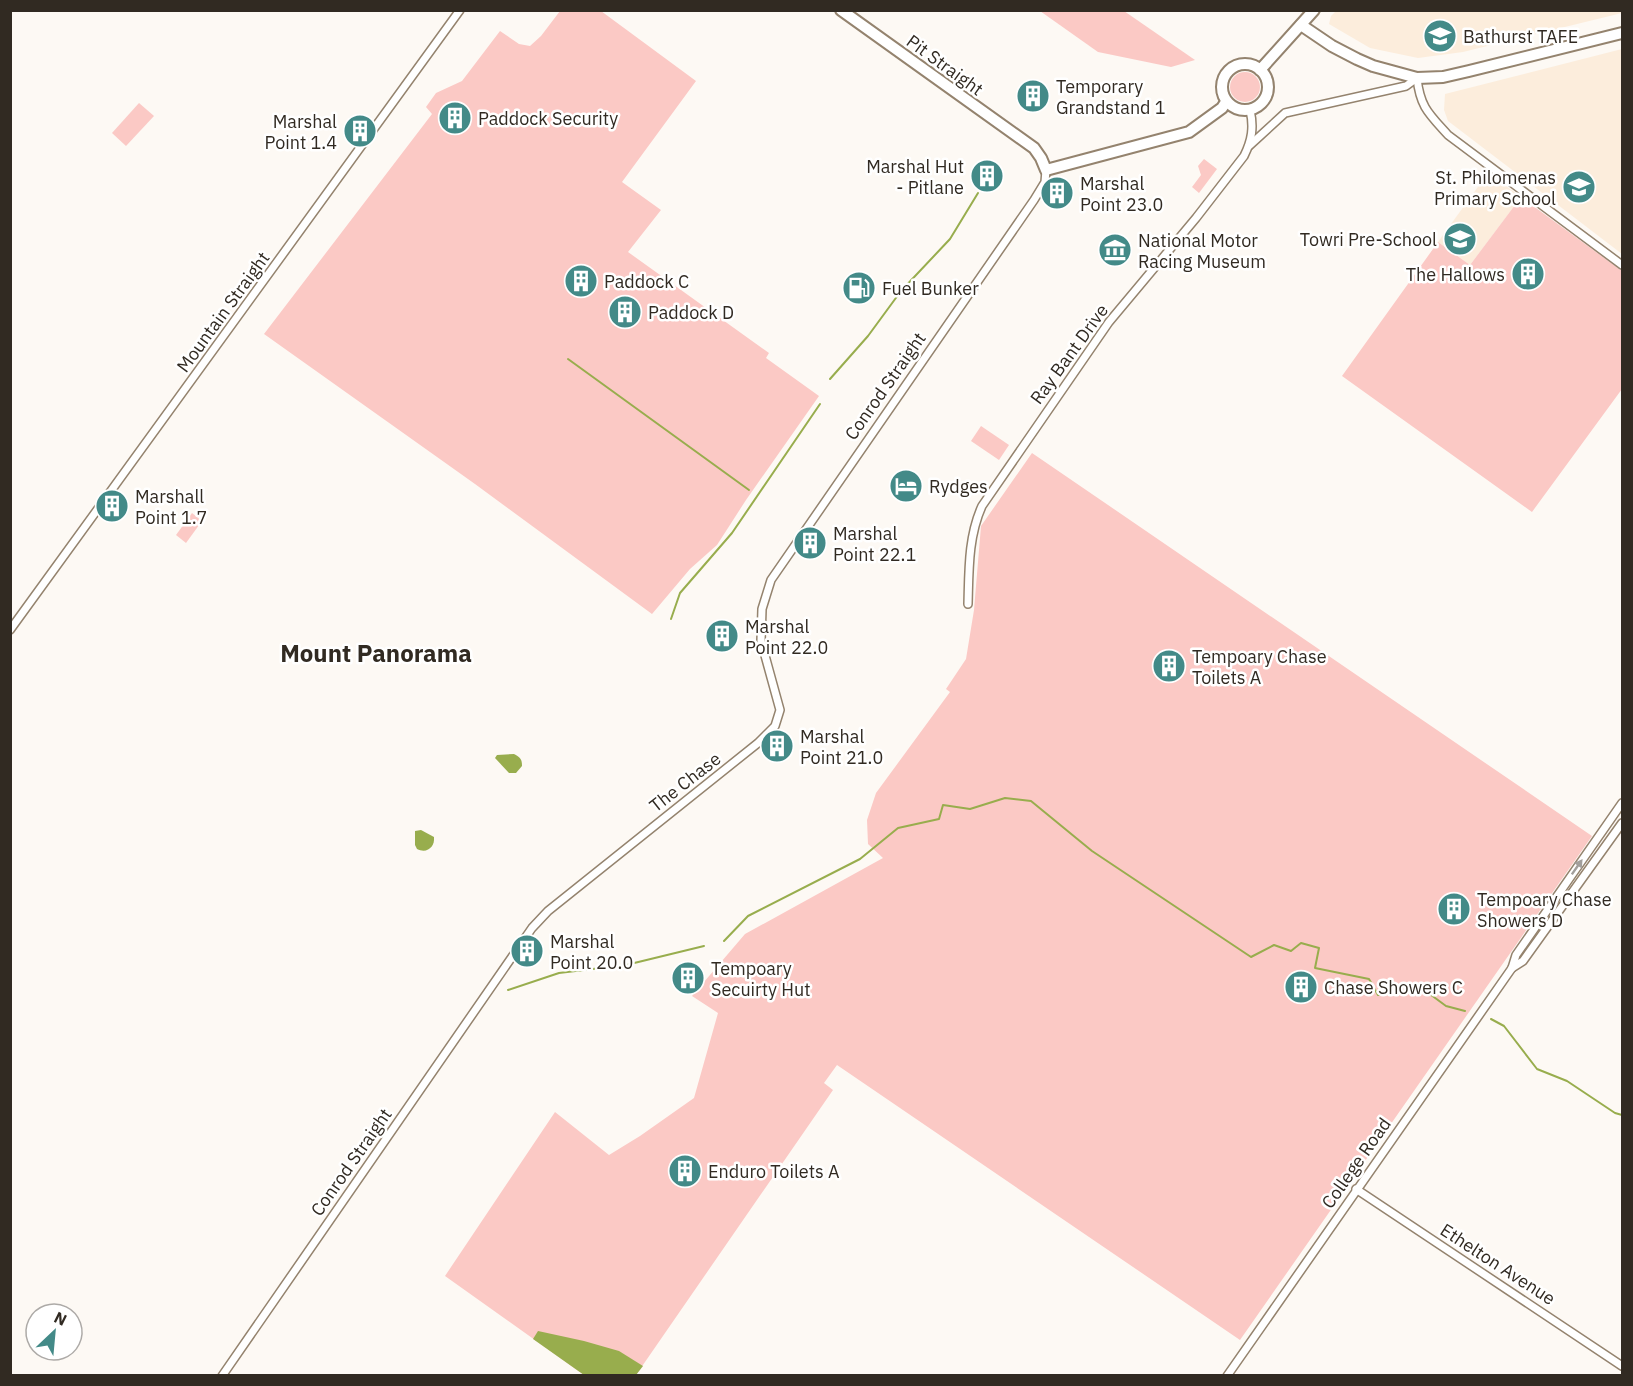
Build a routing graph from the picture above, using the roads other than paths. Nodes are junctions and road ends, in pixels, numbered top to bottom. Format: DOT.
graph roads {
  1 [pos="459,10"];
  2 [pos="841,10"];
  3 [pos="1314,10"];
  4 [pos="1301,25"];
  5 [pos="1623,33"];
  6 [pos="1260,70"];
  7 [pos="1417,78"];
  8 [pos="1226,102"];
  9 [pos="1250,110"];
  10 [pos="1249,146"];
  11 [pos="1046,170"];
  12 [pos="1623,264"];
  13 [pos="771,580"];
  14 [pos="968,604"];
  15 [pos="10,630"];
  16 [pos="1623,803"];
  17 [pos="1623,823"];
  18 [pos="1589,850"];
  19 [pos="1598,856"];
  20 [pos="504,965"];
  21 [pos="1512,968"];
  22 [pos="1356,1189"];
  23 [pos="1623,1366"];
  24 [pos="222,1376"];
  25 [pos="1227,1376"];
  1 -- 15 [label="street, Mountain Straight"];
  2 -- 11 [label="street, Pit Straight"];
  3 -- 4 [label="street"];
  4 -- 6 [label="street"];
  4 -- 7 [label="street"];
  5 -- 7 [label="street"];
  6 -- 8 [label="street"];
  6 -- 9 [label="street"];
  7 -- 10 [label="street, Ray Bant Drive"];
  7 -- 12 [label="street"];
  8 -- 9 [label="street"];
  8 -- 11 [label="street"];
  9 -- 10 [label="street, Ray Bant Drive"];
  10 -- 14 [label="street, Ray Bant Drive"];
  11 -- 13 [label="street, Conrod Straight"];
  13 -- 20 [label="street, The Chase"];
  16 -- 18 [label="street, College Road"];
  17 -- 19 [label="street, College Road"];
  18 -- 19 [label="street"];
  21 -- 18 [label="street, College Road, one-way"];
  19 -- 21 [label="street, College Road"];
  20 -- 24 [label="street, Conrod Straight"];
  21 -- 22 [label="street, College Road"];
  22 -- 23 [label="street, Ethelton Avenue"];
  22 -- 25 [label="street, College Road"];
}
